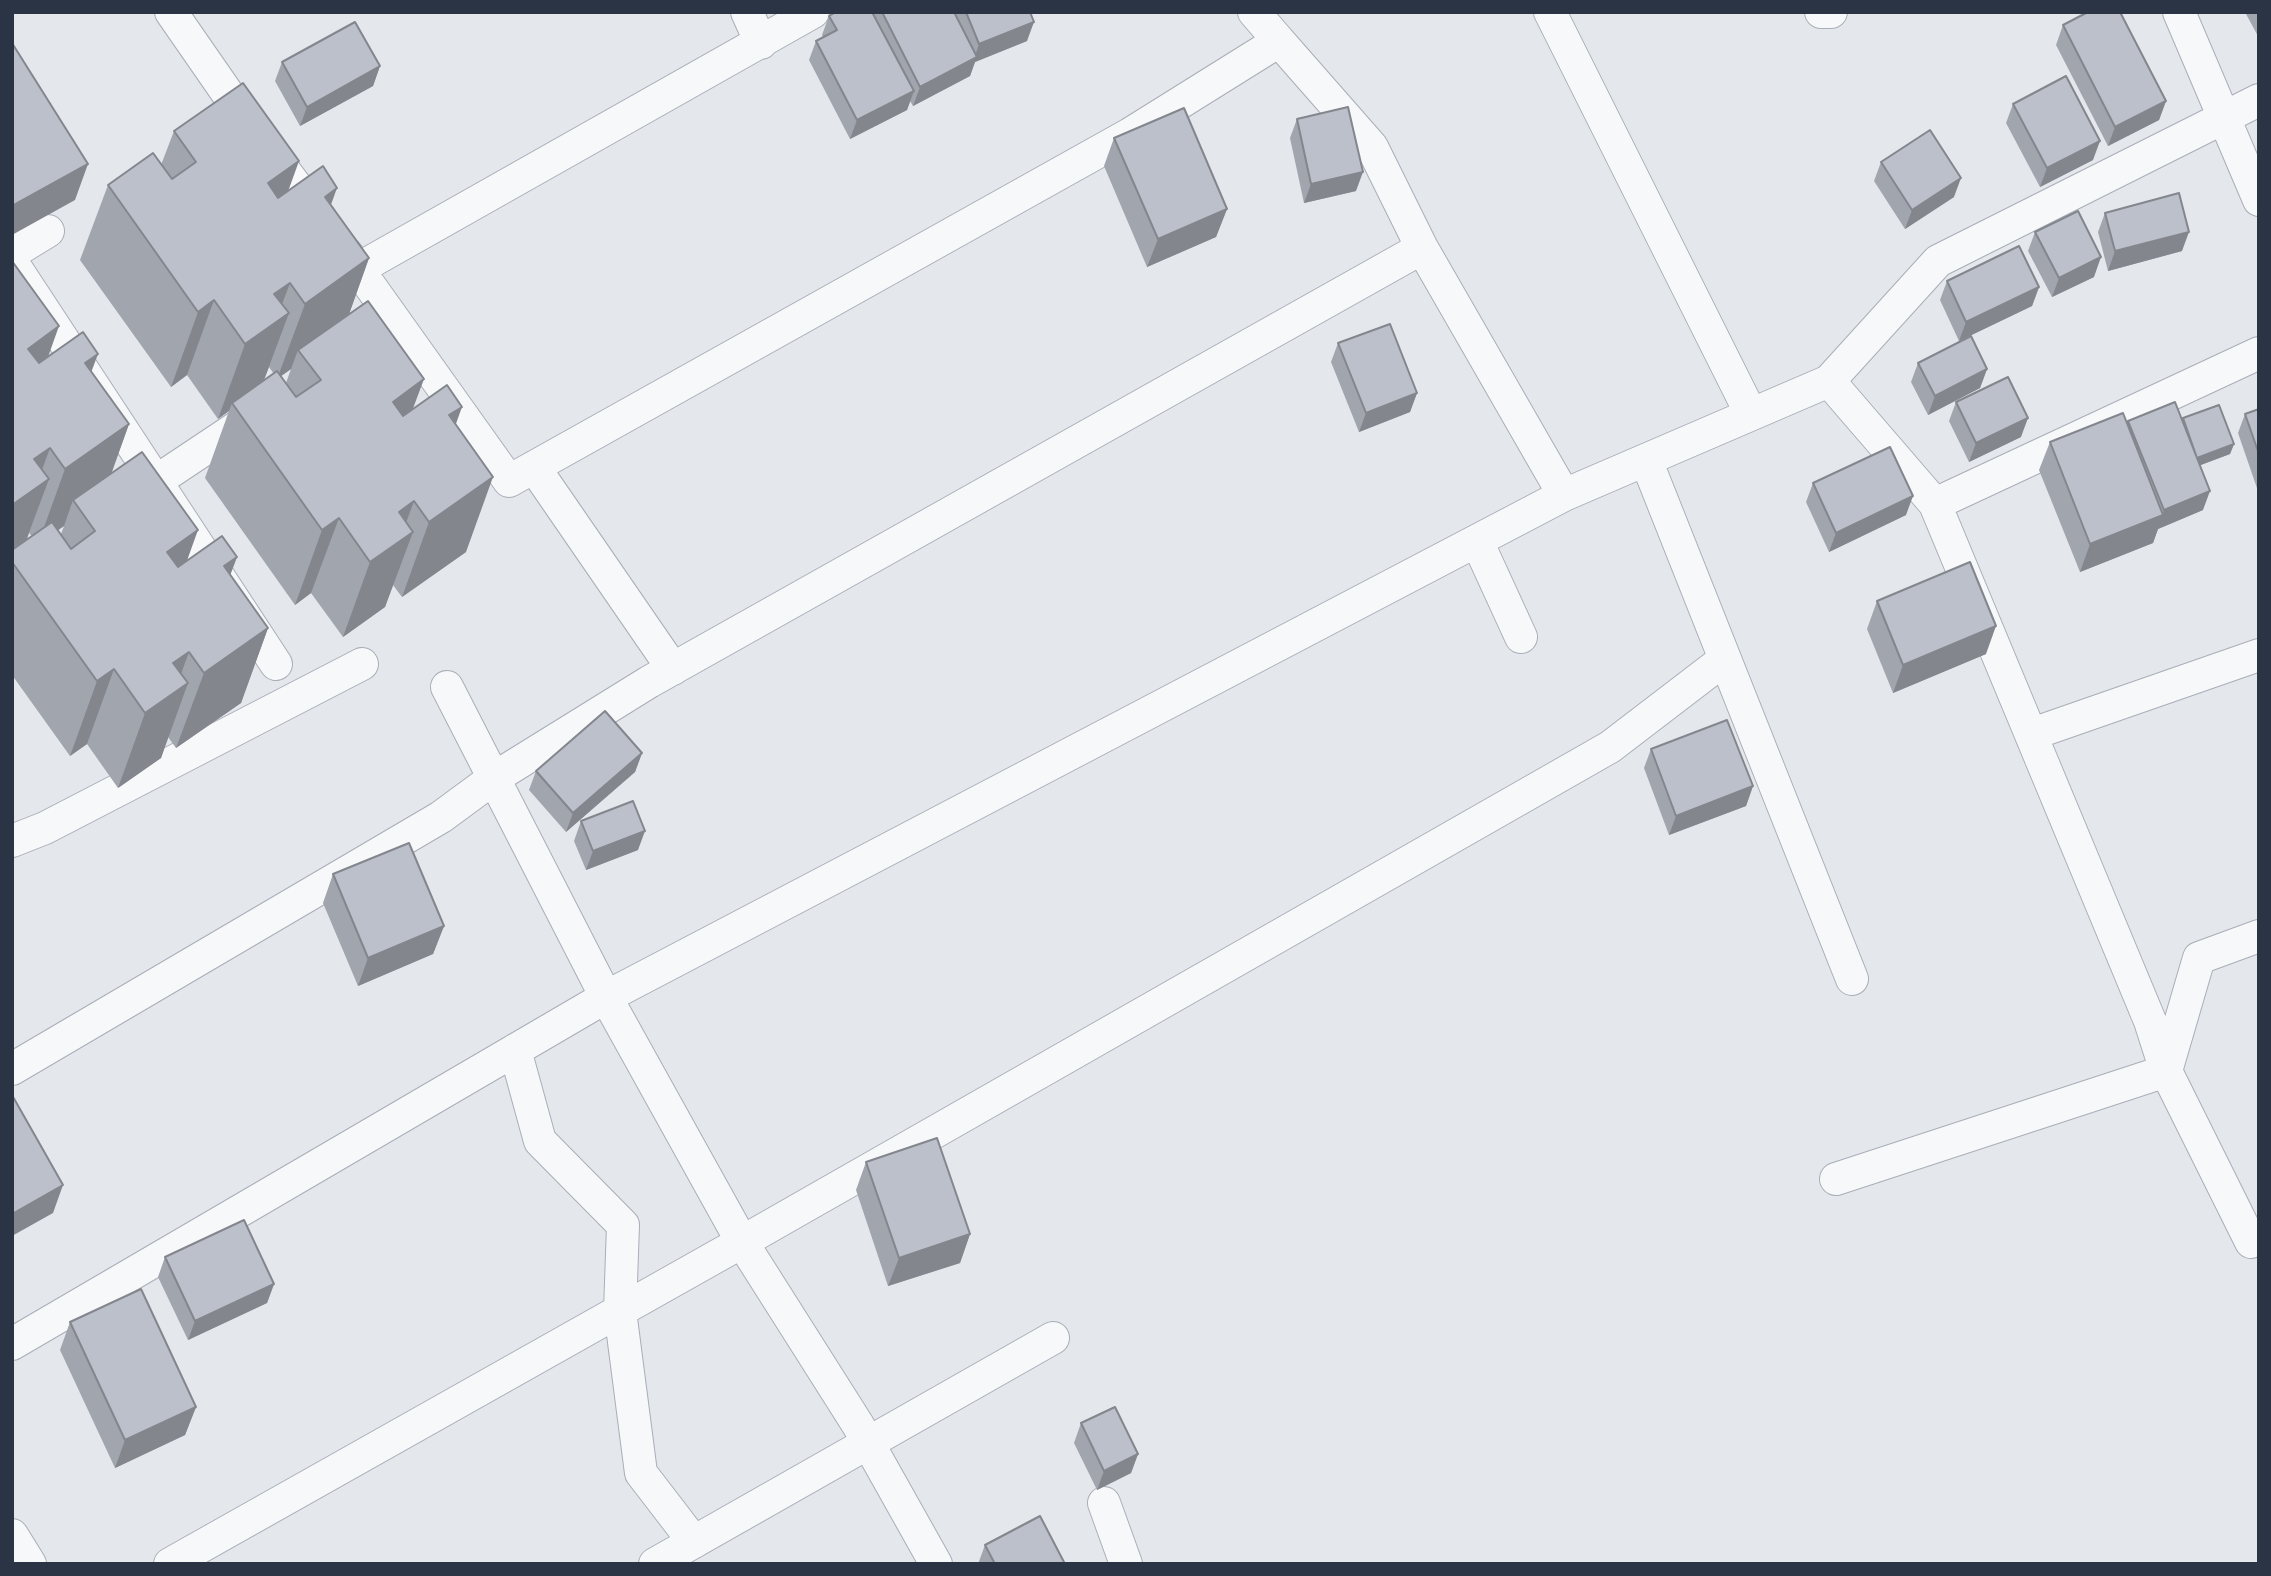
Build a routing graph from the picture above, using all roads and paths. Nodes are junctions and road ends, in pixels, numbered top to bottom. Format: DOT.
graph roads {
  1 [pos="171,12"];
  2 [pos="747,12"];
  3 [pos="813,12"];
  4 [pos="1254,12"];
  5 [pos="1550,12"];
  6 [pos="1821,12"];
  7 [pos="1830,12"];
  8 [pos="2179,12"];
  9 [pos="1279,41"];
  10 [pos="761,43"];
  11 [pos="2259,100"];
  12 [pos="2224,118"];
  13 [pos="2259,200"];
  14 [pos="48,231"];
  15 [pos="1422,248"];
  16 [pos="12,253"];
  17 [pos="12,262"];
  18 [pos="358,269"];
  19 [pos="2259,353"];
  20 [pos="1829,381"];
  21 [pos="278,400"];
  22 [pos="1751,414"];
  23 [pos="1646,460"];
  24 [pos="534,467"];
  25 [pos="155,481"];
  26 [pos="1564,495"];
  27 [pos="1936,504"];
  28 [pos="111,512"];
  29 [pos="1477,541"];
  30 [pos="1521,637"];
  31 [pos="2259,655"];
  32 [pos="1725,659"];
  33 [pos="276,664"];
  34 [pos="362,664"];
  35 [pos="673,668"];
  36 [pos="447,687"];
  37 [pos="2032,734"];
  38 [pos="494,778"];
  39 [pos="13,827"];
  40 [pos="2259,936"];
  41 [pos="1852,979"];
  42 [pos="607,997"];
  43 [pos="515,1050"];
  44 [pos="12,1069"];
  45 [pos="2166,1071"];
  46 [pos="1836,1179"];
  47 [pos="741,1242"];
  48 [pos="2250,1242"];
  49 [pos="620,1311"];
  50 [pos="1053,1338"];
  51 [pos="12,1344"];
  52 [pos="868,1443"];
  53 [pos="1104,1503"];
  54 [pos="12,1535"];
  55 [pos="694,1542"];
  56 [pos="30,1564"];
  57 [pos="170,1564"];
  58 [pos="655,1564"];
  59 [pos="936,1564"];
  60 [pos="1126,1564"];
  1 -- 18 [label="street"];
  2 -- 10 [label="street"];
  3 -- 10 [label="street"];
  4 -- 9 [label="street"];
  5 -- 22 [label="street"];
  6 -- 7 [label="street"];
  8 -- 12 [label="street"];
  9 -- 15 [label="street"];
  9 -- 24 [label="street"];
  10 -- 18 [label="street"];
  11 -- 12 [label="street"];
  12 -- 13 [label="street"];
  12 -- 20 [label="street"];
  14 -- 16 [label="street"];
  15 -- 26 [label="street"];
  15 -- 35 [label="street"];
  17 -- 25 [label="street"];
  18 -- 24 [label="street"];
  19 -- 27 [label="street"];
  20 -- 22 [label="street"];
  20 -- 27 [label="street"];
  21 -- 25 [label="street"];
  22 -- 23 [label="street"];
  23 -- 26 [label="street"];
  23 -- 32 [label="street"];
  24 -- 35 [label="street"];
  25 -- 28 [label="street"];
  25 -- 33 [label="street"];
  26 -- 29 [label="street"];
  27 -- 37 [label="street"];
  29 -- 30 [label="street"];
  29 -- 42 [label="street"];
  31 -- 37 [label="street"];
  32 -- 41 [label="street"];
  32 -- 47 [label="street"];
  34 -- 39 [label="street"];
  35 -- 38 [label="street"];
  36 -- 38 [label="street"];
  37 -- 45 [label="street"];
  38 -- 42 [label="street"];
  38 -- 44 [label="street"];
  40 -- 45 [label="street"];
  42 -- 43 [label="street"];
  42 -- 47 [label="street"];
  43 -- 49 [label="street"];
  43 -- 51 [label="street"];
  45 -- 46 [label="street"];
  45 -- 48 [label="street"];
  47 -- 49 [label="street"];
  47 -- 52 [label="street"];
  49 -- 55 [label="street"];
  49 -- 57 [label="street"];
  50 -- 52 [label="street"];
  52 -- 55 [label="street"];
  52 -- 59 [label="street"];
  53 -- 60 [label="street"];
  54 -- 56 [label="street"];
  55 -- 58 [label="street"];
}
